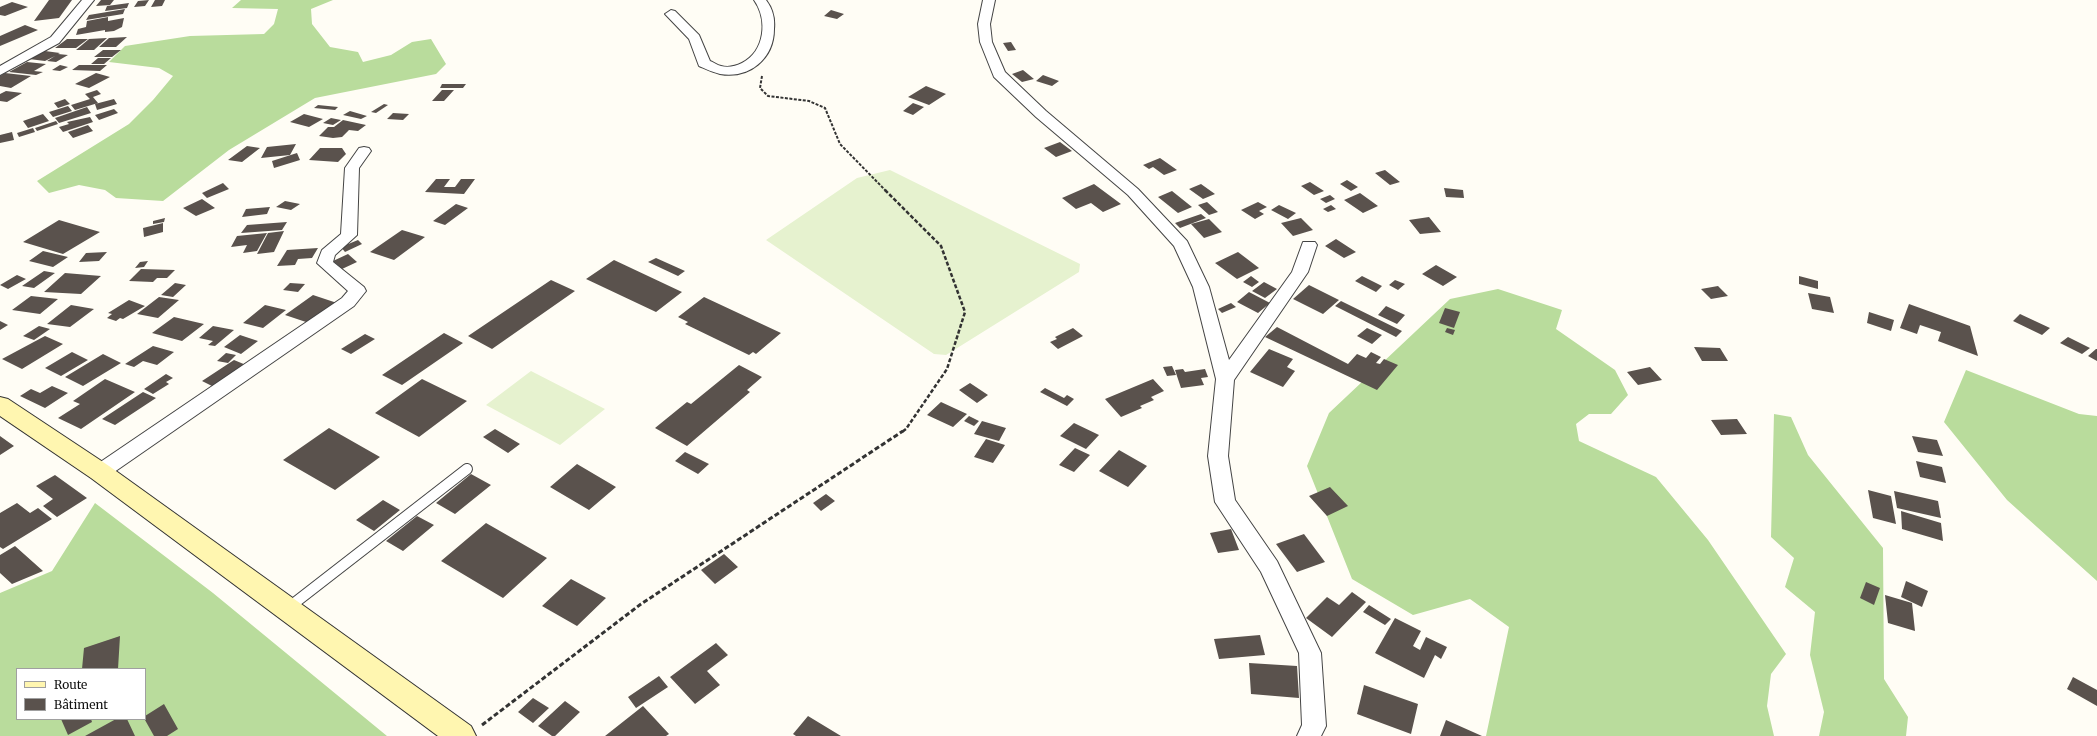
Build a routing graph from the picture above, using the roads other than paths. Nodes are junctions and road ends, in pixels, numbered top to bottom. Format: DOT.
graph roads {
  1 [pos="88,0"];
  2 [pos="760,0"];
  3 [pos="989,0"];
  4 [pos="671,14"];
  5 [pos="0,71"];
  6 [pos="364,151"];
  7 [pos="1309,244"];
  8 [pos="1225,379"];
  9 [pos="0,405"];
  10 [pos="467,469"];
  11 [pos="100,472"];
  12 [pos="287,609"];
  13 [pos="470,731"];
  14 [pos="1309,736"];
  1 -- 5 [label="street"];
  2 -- 4 [label="street"];
  3 -- 8 [label="street"];
  6 -- 11 [label="street"];
  7 -- 8 [label="street"];
  8 -- 14 [label="street"];
  9 -- 11 [label="main road"];
  10 -- 12 [label="lane"];
  11 -- 12 [label="main road"];
  12 -- 13 [label="main road"];
}
